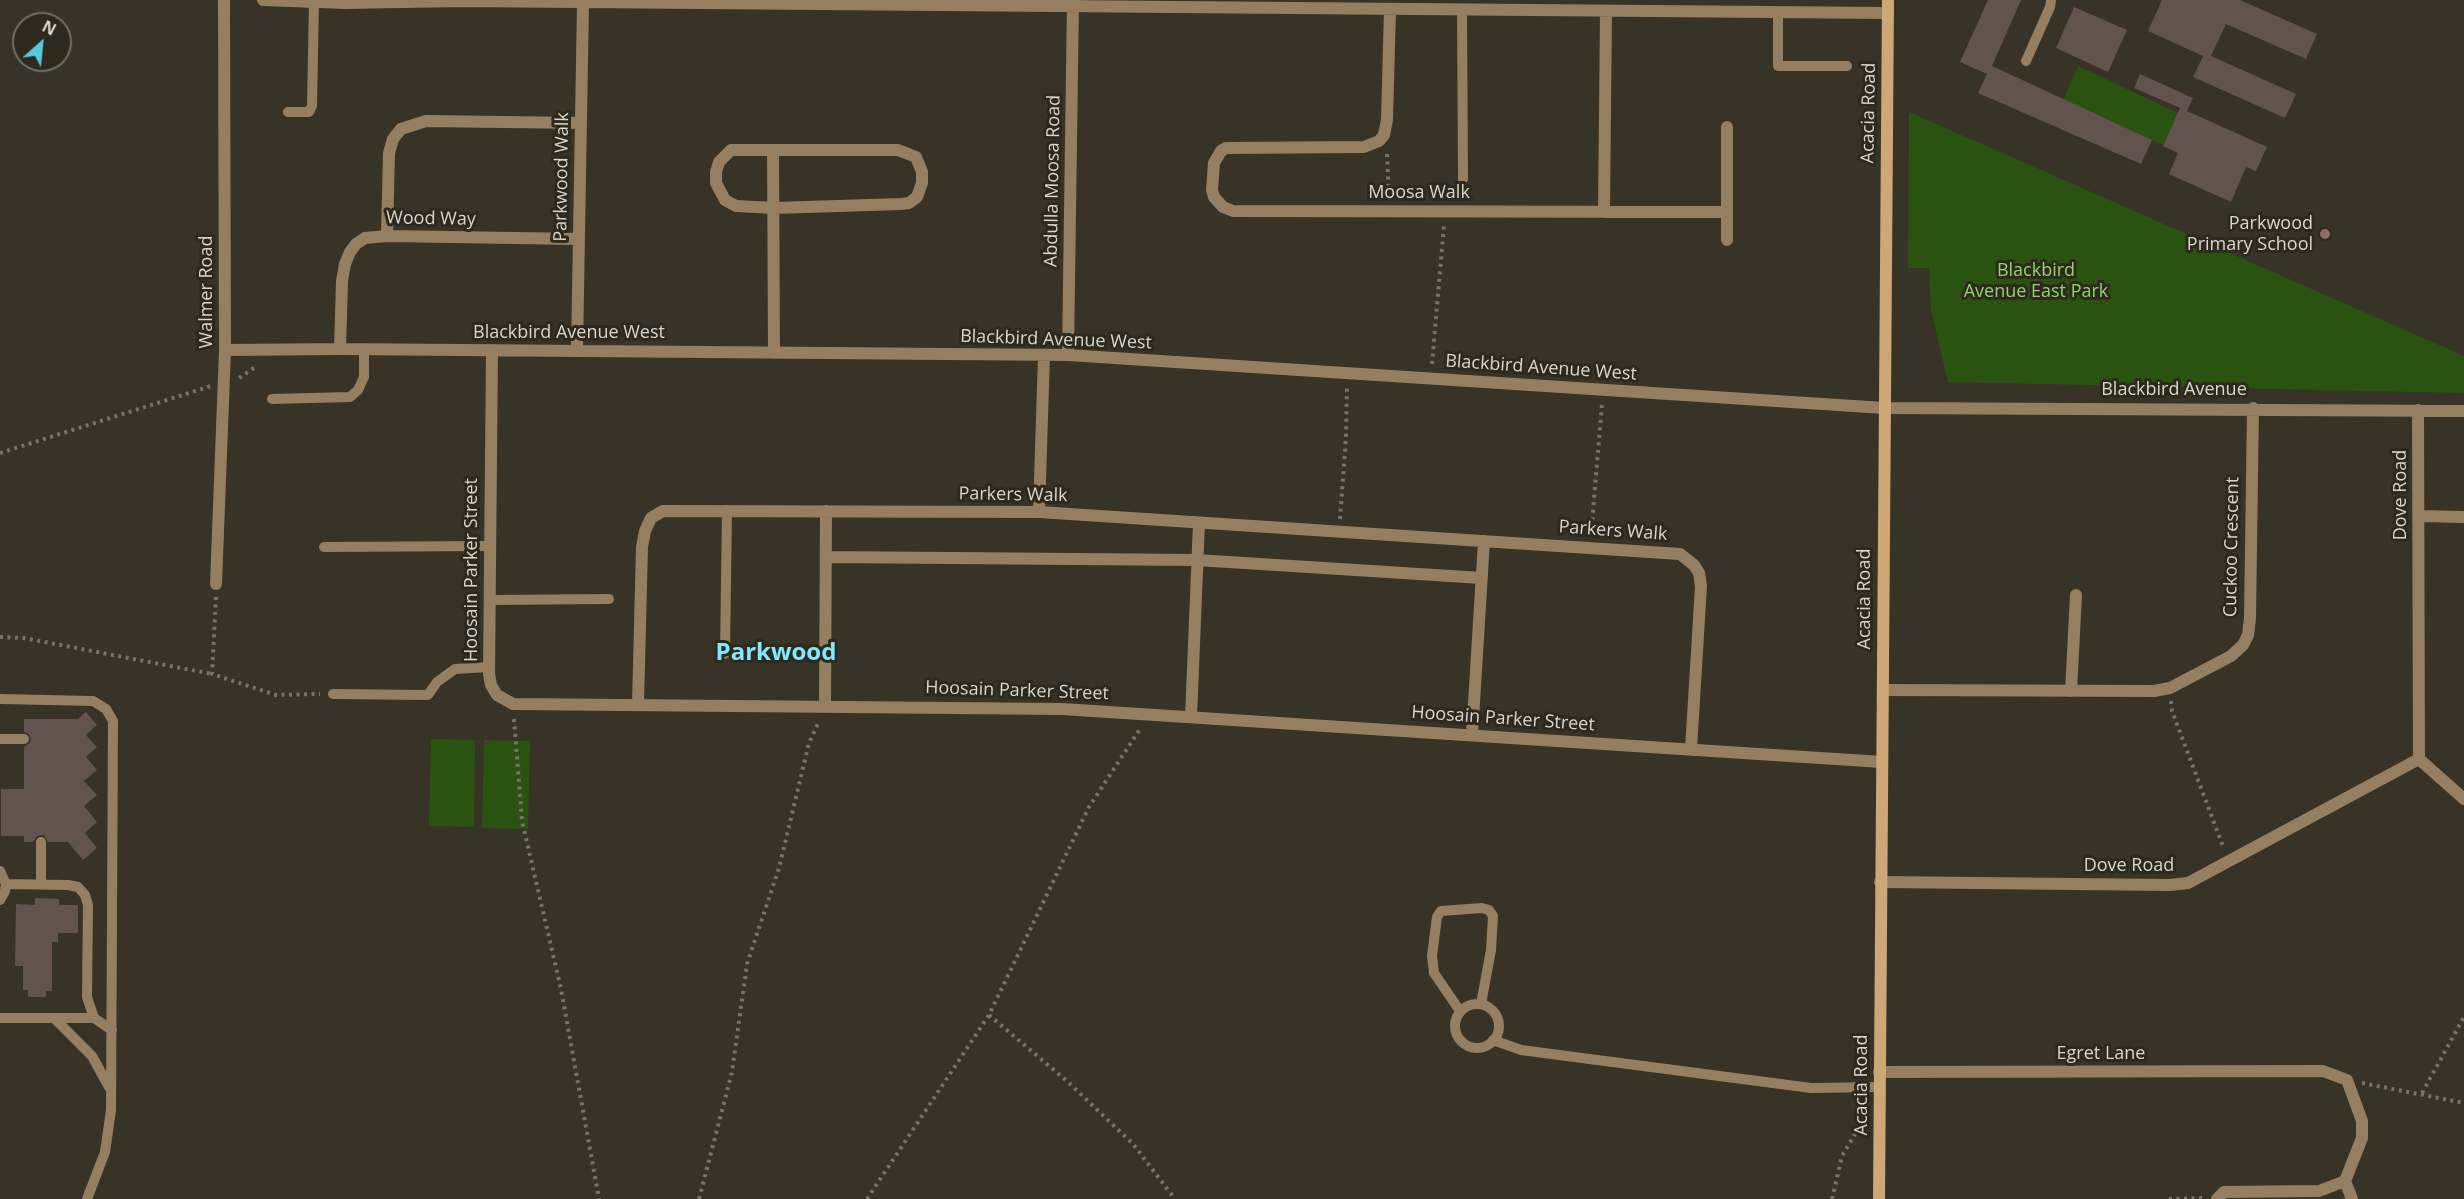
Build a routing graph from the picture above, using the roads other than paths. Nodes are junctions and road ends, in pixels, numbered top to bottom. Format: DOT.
graph roads {
  1 [pos="224,0"];
  2 [pos="263,0"];
  3 [pos="2051,0"];
  4 [pos="314,2"];
  5 [pos="564,2"];
  6 [pos="963,3"];
  7 [pos="1073,3"];
  8 [pos="583,4"];
  9 [pos="1128,4"];
  10 [pos="1257,4"];
  11 [pos="1462,5"];
  12 [pos="1674,6"];
  13 [pos="1888,7"];
  14 [pos="1390,9"];
  15 [pos="1606,11"];
  16 [pos="1778,13"];
  17 [pos="2026,61"];
  18 [pos="1847,66"];
  19 [pos="288,112"];
  20 [pos="581,123"];
  21 [pos="1727,127"];
  22 [pos="773,150"];
  23 [pos="1463,179"];
  24 [pos="774,208"];
  25 [pos="1604,212"];
  26 [pos="1727,212"];
  27 [pos="387,236"];
  28 [pos="579,238"];
  29 [pos="1727,240"];
  30 [pos="340,349"];
  31 [pos="364,349"];
  32 [pos="225,350"];
  33 [pos="492,351"];
  34 [pos="577,351"];
  35 [pos="774,353"];
  36 [pos="1044,355"];
  37 [pos="1068,355"];
  38 [pos="272,399"];
  39 [pos="1884,408"];
  40 [pos="2253,408"];
  41 [pos="2418,410"];
  42 [pos="2464,411"];
  43 [pos="727,510"];
  44 [pos="826,511"];
  45 [pos="1039,512"];
  46 [pos="2419,516"];
  47 [pos="2464,516"];
  48 [pos="1199,523"];
  49 [pos="1484,541"];
  50 [pos="490,546"];
  51 [pos="324,547"];
  52 [pos="827,557"];
  53 [pos="1197,560"];
  54 [pos="1482,578"];
  55 [pos="216,584"];
  56 [pos="2076,596"];
  57 [pos="609,599"];
  58 [pos="489,600"];
  59 [pos="725,654"];
  60 [pos="489,668"];
  61 [pos="1883,690"];
  62 [pos="2071,691"];
  63 [pos="333,694"];
  64 [pos="0,699"];
  65 [pos="638,704"];
  66 [pos="825,706"];
  67 [pos="1191,717"];
  68 [pos="1472,735"];
  69 [pos="0,739"];
  70 [pos="24,740"];
  71 [pos="1691,749"];
  72 [pos="2419,759"];
  73 [pos="1882,762"];
  74 [pos="2464,799"];
  75 [pos="41,842"];
  76 [pos="0,871"];
  77 [pos="1880,882"];
  78 [pos="6,884"];
  79 [pos="41,885"];
  80 [pos="0,900"];
  81 [pos="1481,1004"];
  82 [pos="1460,1011"];
  83 [pos="0,1018"];
  84 [pos="54,1018"];
  85 [pos="94,1018"];
  86 [pos="112,1030"];
  87 [pos="1493,1040"];
  88 [pos="1879,1072"];
  89 [pos="1880,1087"];
  90 [pos="110,1089"];
  91 [pos="2348,1193"];
  92 [pos="2217,1198"];
  93 [pos="87,1199"];
  94 [pos="1880,1199"];
  1 -- 32 [label="street, Walmer Road"];
  2 -- 4 [label="street"];
  3 -- 17 [label="lane"];
  4 -- 5 [label="street"];
  4 -- 19 [label="lane"];
  5 -- 8 [label="street"];
  6 -- 7 [label="street"];
  6 -- 8 [label="street"];
  7 -- 9 [label="street"];
  7 -- 37 [label="street, Abdulla Moosa Road"];
  8 -- 20 [label="street, Parkwood Walk"];
  9 -- 10 [label="street"];
  10 -- 14 [label="street"];
  11 -- 14 [label="street"];
  11 -- 15 [label="street"];
  11 -- 23 [label="lane"];
  12 -- 15 [label="street"];
  12 -- 16 [label="street"];
  13 -- 16 [label="street"];
  13 -- 39 [label="street, Acacia Road"];
  14 -- 25 [label="street, Moosa Walk"];
  15 -- 25 [label="street"];
  16 -- 18 [label="lane"];
  20 -- 27 [label="street"];
  20 -- 28 [label="street, Parkwood Walk"];
  21 -- 26 [label="street"];
  22 -- 24 [label="street"];
  22 -- 24 [label="street"];
  22 -- 24 [label="street"];
  24 -- 35 [label="street"];
  25 -- 26 [label="street, Moosa Walk"];
  26 -- 29 [label="street"];
  27 -- 28 [label="street, Wood Way"];
  27 -- 30 [label="street, Wood Way"];
  28 -- 34 [label="street, Parkwood Walk"];
  30 -- 31 [label="street, Blackbird Avenue West"];
  30 -- 32 [label="street, Blackbird Avenue West"];
  31 -- 33 [label="street, Blackbird Avenue West"];
  31 -- 38 [label="lane"];
  32 -- 55 [label="street, Walmer Road"];
  33 -- 34 [label="street, Blackbird Avenue West"];
  33 -- 50 [label="street, Hoosain Parker Street"];
  34 -- 35 [label="street, Blackbird Avenue West"];
  35 -- 36 [label="street, Blackbird Avenue West"];
  36 -- 37 [label="street, Blackbird Avenue West"];
  36 -- 45 [label="street"];
  37 -- 39 [label="street, Blackbird Avenue West"];
  39 -- 40 [label="street, Blackbird Avenue"];
  39 -- 61 [label="street, Acacia Road"];
  40 -- 41 [label="street, Blackbird Avenue"];
  40 -- 62 [label="street, Cuckoo Crescent"];
  41 -- 42 [label="street, Blackbird Avenue"];
  41 -- 46 [label="street, Dove Road"];
  43 -- 44 [label="street, Parkers Walk"];
  43 -- 59 [label="lane"];
  43 -- 65 [label="street, Parkers Walk"];
  44 -- 45 [label="street, Parkers Walk"];
  44 -- 52 [label="street"];
  45 -- 48 [label="street, Parkers Walk"];
  46 -- 47 [label="street"];
  46 -- 72 [label="street, Dove Road"];
  48 -- 49 [label="street, Parkers Walk"];
  48 -- 53 [label="street"];
  49 -- 54 [label="street"];
  49 -- 71 [label="street, Parkers Walk"];
  50 -- 51 [label="lane"];
  50 -- 58 [label="street, Hoosain Parker Street"];
  52 -- 53 [label="street"];
  52 -- 66 [label="street"];
  53 -- 54 [label="street"];
  53 -- 67 [label="street"];
  54 -- 68 [label="street"];
  56 -- 62 [label="street"];
  57 -- 58 [label="lane"];
  58 -- 60 [label="street, Hoosain Parker Street"];
  60 -- 63 [label="lane"];
  60 -- 65 [label="street, Hoosain Parker Street"];
  61 -- 62 [label="street, Cuckoo Crescent"];
  61 -- 73 [label="street, Acacia Road"];
  64 -- 86 [label="lane"];
  65 -- 66 [label="street, Hoosain Parker Street"];
  66 -- 67 [label="street, Hoosain Parker Street"];
  67 -- 68 [label="street, Hoosain Parker Street"];
  68 -- 71 [label="street, Hoosain Parker Street"];
  69 -- 70 [label="lane"];
  71 -- 73 [label="street, Hoosain Parker Street"];
  72 -- 74 [label="street"];
  72 -- 77 [label="street, Dove Road"];
  73 -- 77 [label="street, Acacia Road"];
  75 -- 79 [label="lane"];
  76 -- 78 [label="lane"];
  77 -- 88 [label="street, Acacia Road"];
  78 -- 79 [label="lane"];
  78 -- 80 [label="lane"];
  79 -- 85 [label="lane"];
  81 -- 82 [label="lane"];
  81 -- 82 [label="lane"];
  81 -- 87 [label="lane"];
  82 -- 87 [label="lane"];
  83 -- 84 [label="lane"];
  84 -- 85 [label="lane"];
  84 -- 90 [label="lane"];
  85 -- 86 [label="lane"];
  86 -- 90 [label="lane"];
  87 -- 89 [label="lane"];
  88 -- 89 [label="street, Acacia Road"];
  88 -- 91 [label="street, Egret Lane"];
  89 -- 94 [label="street, Acacia Road"];
  90 -- 93 [label="lane"];
  91 -- 92 [label="street"];
}
